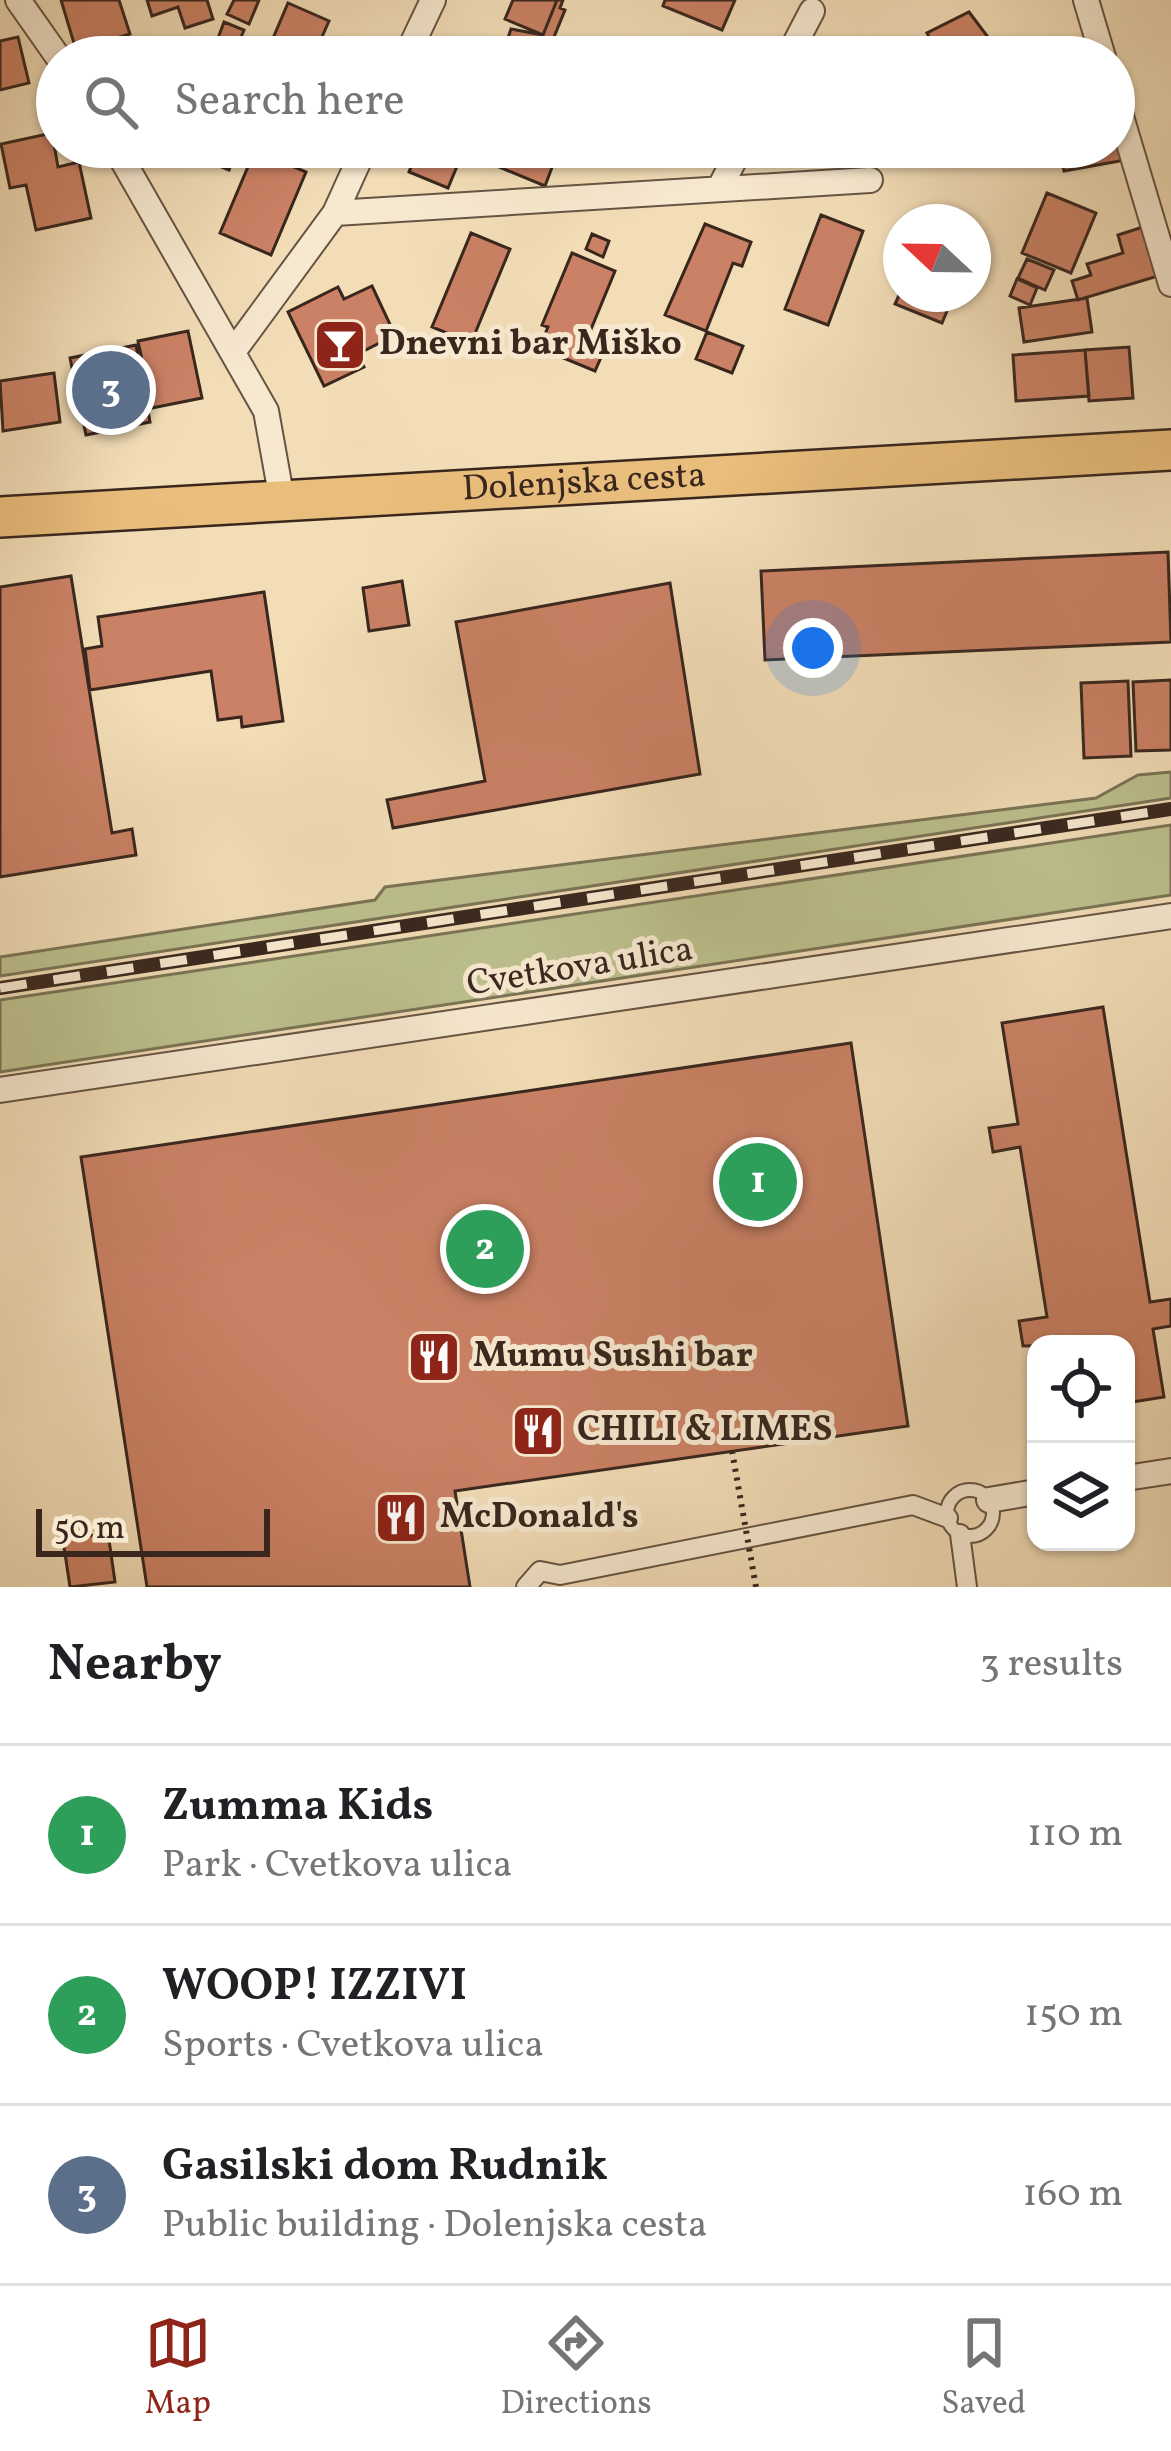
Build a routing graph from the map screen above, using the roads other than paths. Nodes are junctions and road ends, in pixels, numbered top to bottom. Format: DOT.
graph roads {
  1 [pos="18,0"];
  2 [pos="433,0"];
  3 [pos="1086,0"];
  4 [pos="812,11"];
  5 [pos="43,36"];
  6 [pos="416,36"];
  7 [pos="799,36"];
  8 [pos="1097,36"];
  9 [pos="1135,163"];
  10 [pos="128,168"];
  11 [pos="355,168"];
  12 [pos="730,168"];
  13 [pos="870,180"];
  14 [pos="719,188"];
  15 [pos="335,213"];
  16 [pos="1171,284"];
  17 [pos="233,352"];
  18 [pos="1171,450"];
  19 [pos="282,500"];
  20 [pos="0,517"];
  21 [pos="1171,916"];
  22 [pos="0,1090"];
  23 [pos="1171,1471"];
  24 [pos="1135,1477"];
  25 [pos="1027,1494"];
  26 [pos="989,1500"];
  27 [pos="954,1526"];
  28 [pos="560,1581"];
  29 [pos="526,1587"];
  30 [pos="967,1587"];
  1 -- 5 [label="street"];
  2 -- 6 [label="street"];
  3 -- 8 [label="street"];
  4 -- 7 [label="street"];
  9 -- 16 [label="street"];
  10 -- 17 [label="street"];
  11 -- 15 [label="street"];
  12 -- 14 [label="street"];
  13 -- 14 [label="street"];
  14 -- 15 [label="street"];
  15 -- 17 [label="street"];
  17 -- 19 [label="street"];
  18 -- 19 [label="main road, Dolenjska cesta"];
  19 -- 20 [label="main road, Dolenjska cesta"];
  21 -- 22 [label="street, Cvetkova ulica"];
  23 -- 24 [label="street"];
  25 -- 26 [label="street"];
  26 -- 27 [label="lane"];
  26 -- 27 [label="lane"];
  27 -- 28 [label="street"];
  27 -- 30 [label="street"];
  28 -- 29 [label="street"];
}
